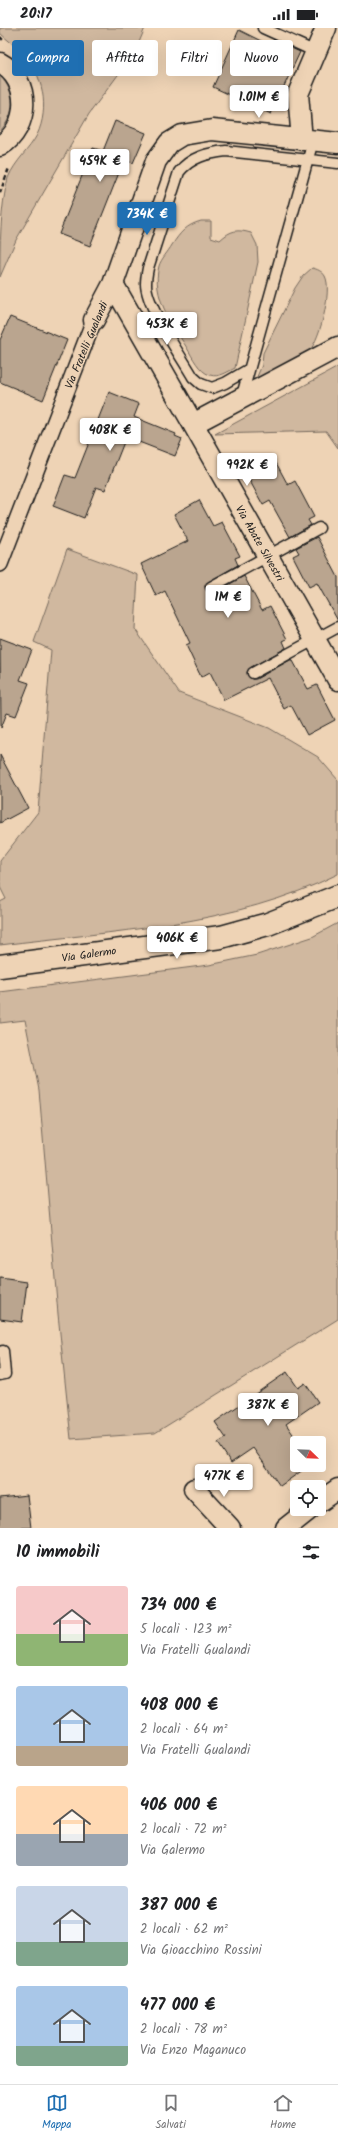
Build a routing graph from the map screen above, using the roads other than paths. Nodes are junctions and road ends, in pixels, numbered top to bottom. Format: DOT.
graph roads {
  1 [pos="263,28"];
  2 [pos="326,28"];
  3 [pos="316,52"];
  4 [pos="0,63"];
  5 [pos="308,140"];
  6 [pos="338,143"];
  7 [pos="2,147"];
  8 [pos="308,160"];
  9 [pos="338,163"];
  10 [pos="113,284"];
  11 [pos="94,320"];
  12 [pos="338,347"];
  13 [pos="249,369"];
  14 [pos="241,399"];
  15 [pos="193,424"];
  16 [pos="319,528"];
  17 [pos="268,556"];
  18 [pos="0,564"];
  19 [pos="211,587"];
  20 [pos="338,627"];
  21 [pos="315,640"];
  22 [pos="253,673"];
  23 [pos="338,680"];
  24 [pos="338,896"];
  25 [pos="0,966"];
  26 [pos="0,1352"];
  27 [pos="0,1375"];
  28 [pos="194,1489"];
  29 [pos="338,1489"];
  30 [pos="326,1497"];
  31 [pos="301,1516"];
  32 [pos="230,1528"];
  33 [pos="286,1528"];
  1 -- 3 [label="lane"];
  2 -- 3 [label="street"];
  3 -- 5 [label="street"];
  4 -- 7 [label="street"];
  5 -- 6 [label="street"];
  5 -- 8 [label="lane"];
  5 -- 10 [label="street, Via Fratelli Gualandi"];
  8 -- 9 [label="lane"];
  8 -- 13 [label="lane"];
  8 -- 13 [label="lane"];
  10 -- 11 [label="street, Via Fratelli Gualandi"];
  10 -- 15 [label="street, Via Abate Silvestri"];
  11 -- 18 [label="street, Via Fratelli Gualandi"];
  12 -- 14 [label="street"];
  13 -- 14 [label="lane"];
  14 -- 15 [label="street"];
  15 -- 17 [label="street, Via Abate Silvestri"];
  16 -- 17 [label="lane"];
  17 -- 19 [label="lane"];
  17 -- 21 [label="street, Via Abate Silvestri"];
  20 -- 21 [label="lane"];
  21 -- 22 [label="lane"];
  21 -- 23 [label="street, Via Abate Silvestri"];
  24 -- 25 [label="main road, Via Galermo"];
  26 -- 27 [label="lane"];
  28 -- 32 [label="street"];
  29 -- 30 [label="street"];
  31 -- 33 [label="street"];
}
